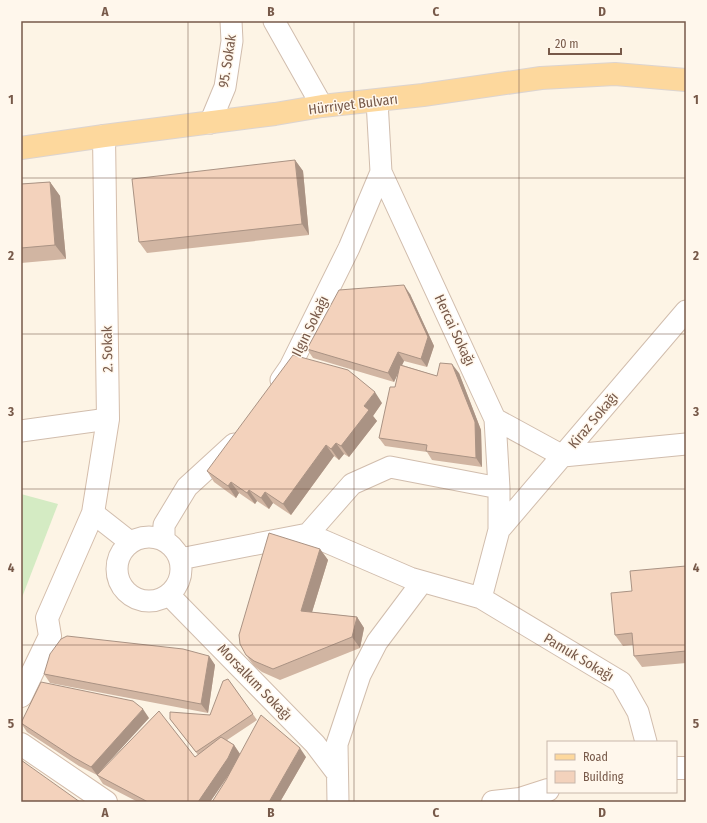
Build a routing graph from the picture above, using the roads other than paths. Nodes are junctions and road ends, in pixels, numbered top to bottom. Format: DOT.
graph roads {
  1 [pos="231,21"];
  2 [pos="274,21"];
  3 [pos="685,77"];
  4 [pos="377,101"];
  5 [pos="322,106"];
  6 [pos="210,123"];
  7 [pos="104,136"];
  8 [pos="21,148"];
  9 [pos="381,172"];
  10 [pos="686,311"];
  11 [pos="272,392"];
  12 [pos="495,418"];
  13 [pos="108,419"];
  14 [pos="246,430"];
  15 [pos="21,431"];
  16 [pos="686,444"];
  17 [pos="563,456"];
  18 [pos="499,488"];
  19 [pos="93,513"];
  20 [pos="499,530"];
  21 [pos="308,534"];
  22 [pos="164,540"];
  23 [pos="130,542"];
  24 [pos="180,559"];
  25 [pos="422,582"];
  26 [pos="169,595"];
  27 [pos="481,598"];
  28 [pos="50,636"];
  29 [pos="21,675"];
  30 [pos="21,696"];
  31 [pos="646,741"];
  32 [pos="21,744"];
  33 [pos="337,772"];
  34 [pos="547,790"];
  35 [pos="519,801"];
  36 [pos="106,802"];
  37 [pos="338,802"];
  38 [pos="493,802"];
  1 -- 6 [label="street, 95. Sokak"];
  2 -- 5 [label="street"];
  3 -- 4 [label="main road, Hürriyet Bulvarı"];
  4 -- 5 [label="main road, Hürriyet Bulvarı"];
  4 -- 9 [label="street, Ilgın Sokağı"];
  5 -- 6 [label="main road, Hürriyet Bulvarı"];
  6 -- 7 [label="main road, Hürriyet Bulvarı"];
  7 -- 8 [label="main road, Hürriyet Bulvarı"];
  7 -- 13 [label="street, 2. Sokak"];
  9 -- 11 [label="street, Ilgın Sokağı"];
  9 -- 12 [label="street, Hercai Sokağı"];
  10 -- 17 [label="street, Kiraz Sokağı"];
  12 -- 17 [label="street"];
  12 -- 18 [label="street"];
  13 -- 15 [label="street"];
  13 -- 19 [label="street, 2. Sokak"];
  14 -- 22 [label="street"];
  16 -- 17 [label="street"];
  17 -- 20 [label="street, Kiraz Sokağı"];
  18 -- 20 [label="street"];
  18 -- 21 [label="street"];
  19 -- 23 [label="street"];
  19 -- 28 [label="street, 2. Sokak"];
  20 -- 27 [label="street"];
  21 -- 24 [label="street"];
  21 -- 25 [label="street, Pamuk Sokağı"];
  22 -- 23 [label="street"];
  22 -- 24 [label="street"];
  23 -- 26 [label="street"];
  24 -- 26 [label="street"];
  25 -- 27 [label="street, Pamuk Sokağı"];
  25 -- 33 [label="street"];
  26 -- 33 [label="street, Morsalkım Sokağı"];
  27 -- 31 [label="street, Pamuk Sokağı"];
  28 -- 29 [label="street"];
  28 -- 30 [label="street"];
  32 -- 36 [label="street"];
  33 -- 37 [label="street"];
  34 -- 35 [label="street"];
  35 -- 38 [label="street"];
}
